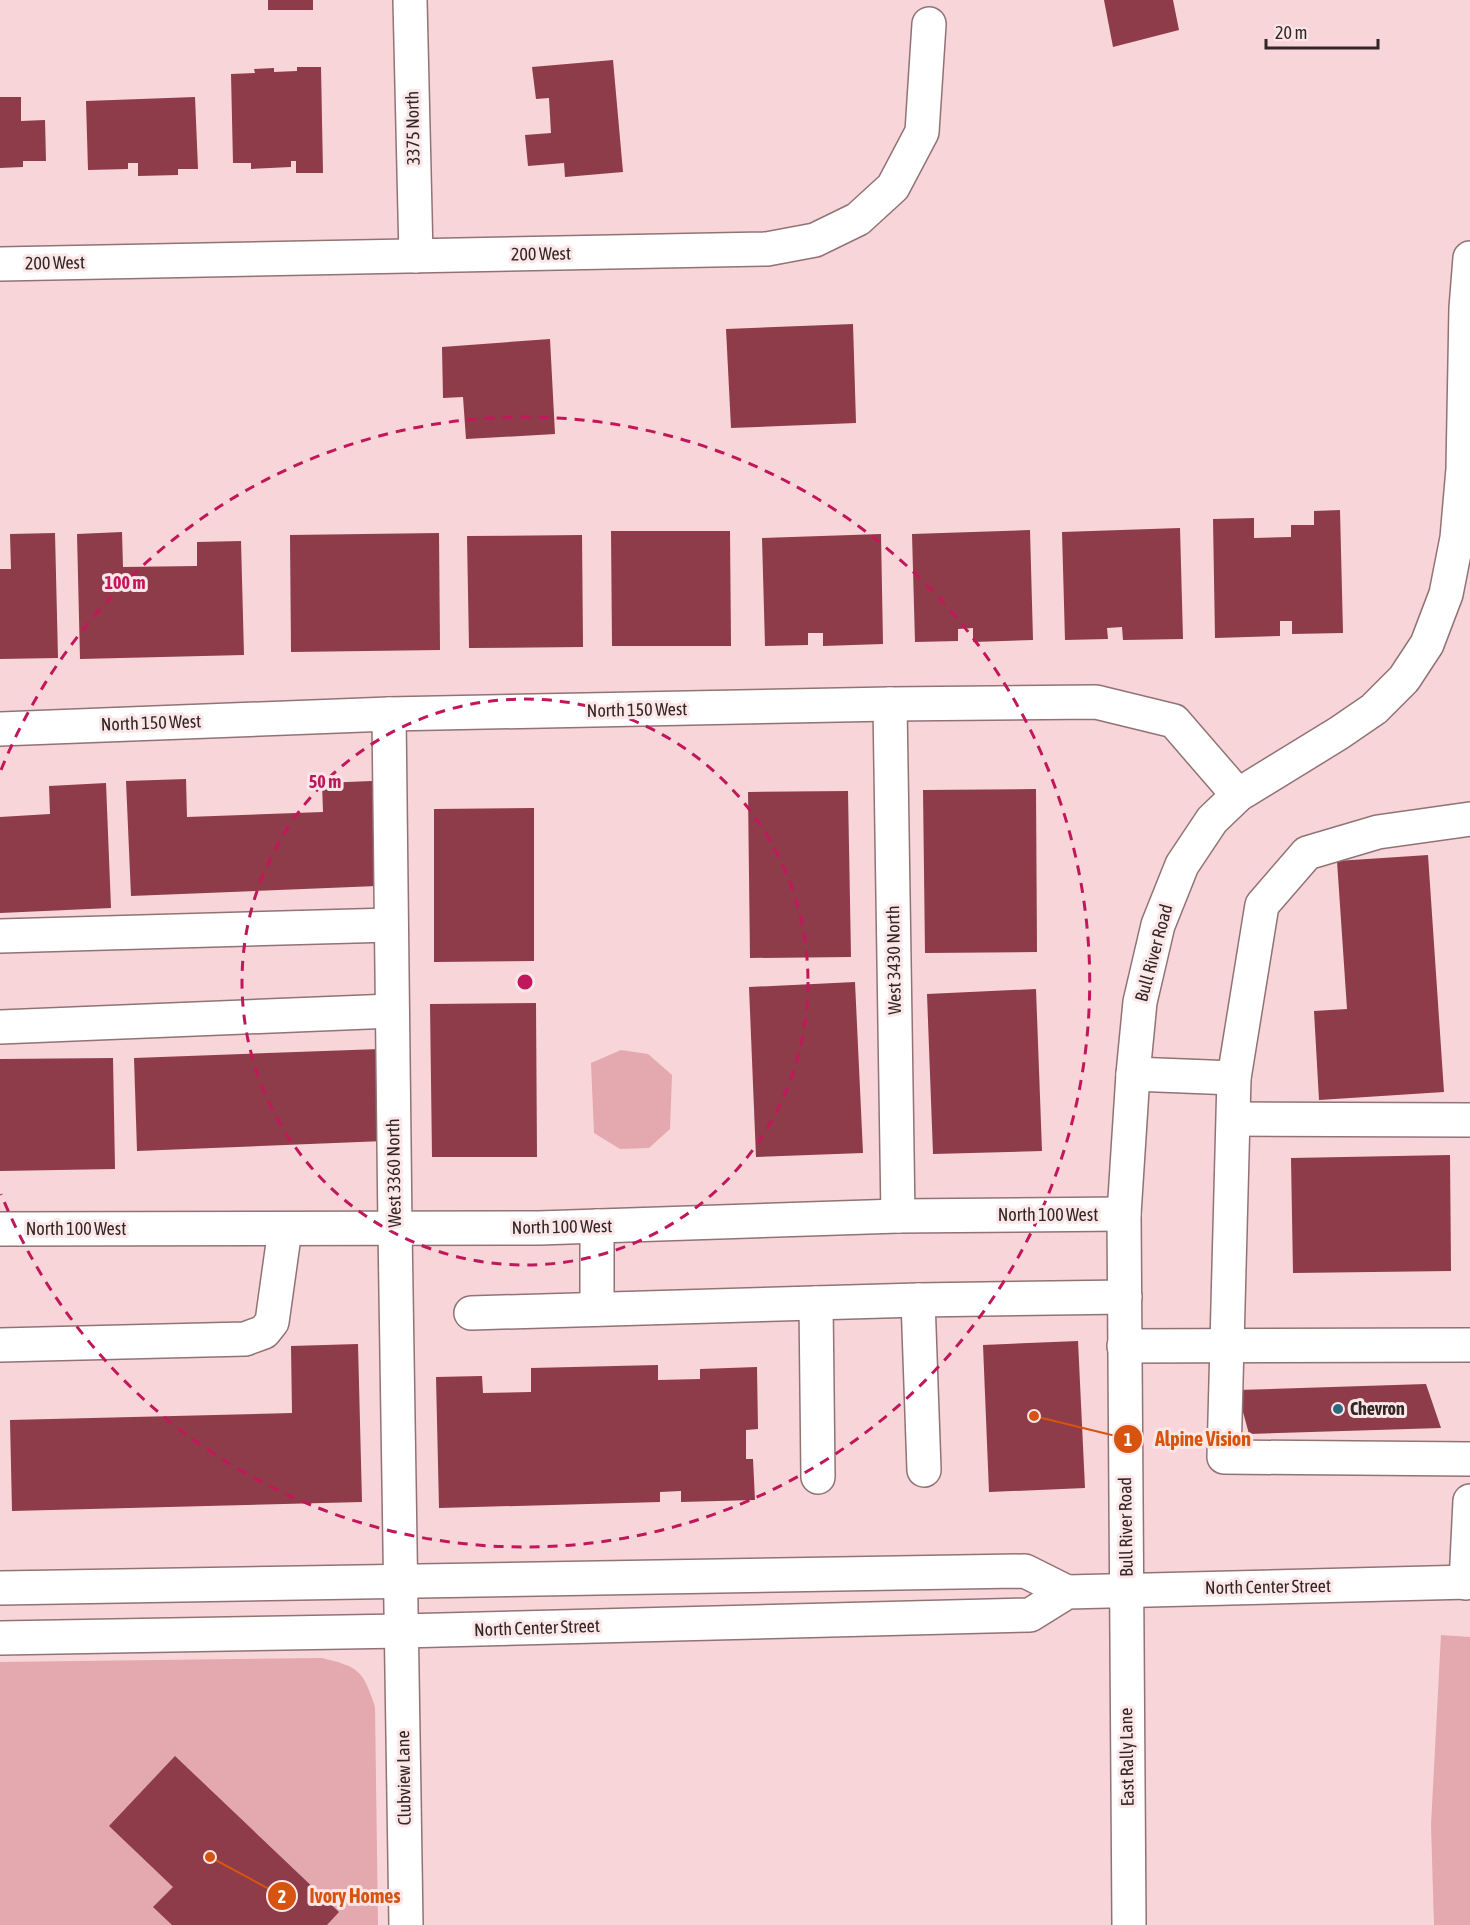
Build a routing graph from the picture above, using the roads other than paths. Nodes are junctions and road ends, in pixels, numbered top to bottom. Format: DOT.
graph roads {
  1 [pos="410,0"];
  2 [pos="929,24"];
  3 [pos="416,256"];
  4 [pos="1470,258"];
  5 [pos="0,264"];
  6 [pos="890,704"];
  7 [pos="389,714"];
  8 [pos="0,729"];
  9 [pos="1238,795"];
  10 [pos="1470,819"];
  11 [pos="391,925"];
  12 [pos="0,936"];
  13 [pos="392,1011"];
  14 [pos="0,1027"];
  15 [pos="1133,1074"];
  16 [pos="1234,1078"];
  17 [pos="1234,1119"];
  18 [pos="1470,1120"];
  19 [pos="1124,1214"];
  20 [pos="898,1216"];
  21 [pos="597,1226"];
  22 [pos="285,1228"];
  23 [pos="395,1228"];
  24 [pos="0,1229"];
  25 [pos="1125,1297"];
  26 [pos="918,1300"];
  27 [pos="816,1303"];
  28 [pos="597,1309"];
  29 [pos="471,1313"];
  30 [pos="0,1345"];
  31 [pos="1470,1345"];
  32 [pos="1124,1346"];
  33 [pos="1227,1347"];
  34 [pos="1470,1459"];
  35 [pos="924,1470"];
  36 [pos="818,1477"];
  37 [pos="1470,1501"];
  38 [pos="401,1581"];
  39 [pos="1468,1582"];
  40 [pos="0,1588"];
  41 [pos="1126,1590"];
  42 [pos="1067,1592"];
  43 [pos="402,1631"];
  44 [pos="0,1638"];
  45 [pos="406,1925"];
  46 [pos="1129,1925"];
  1 -- 3 [label="street, 3375 North"];
  2 -- 3 [label="street, 200 West"];
  3 -- 5 [label="street, 200 West"];
  4 -- 9 [label="street, Bull River Road"];
  6 -- 7 [label="street, North 150 West"];
  6 -- 9 [label="street, North 150 West"];
  6 -- 20 [label="street, West 3430 North"];
  7 -- 8 [label="street, North 150 West"];
  7 -- 11 [label="street, West 3360 North"];
  9 -- 15 [label="street, Bull River Road"];
  10 -- 16 [label="street"];
  11 -- 12 [label="street"];
  11 -- 13 [label="street, West 3360 North"];
  13 -- 14 [label="street"];
  13 -- 23 [label="street, West 3360 North"];
  15 -- 16 [label="street"];
  15 -- 19 [label="street, Bull River Road"];
  16 -- 17 [label="street"];
  17 -- 18 [label="street"];
  17 -- 33 [label="street"];
  19 -- 20 [label="street, North 100 West"];
  19 -- 25 [label="street, Bull River Road"];
  20 -- 21 [label="street, North 100 West"];
  21 -- 23 [label="street, North 100 West"];
  21 -- 28 [label="street"];
  22 -- 23 [label="street, North 100 West"];
  22 -- 24 [label="street, North 100 West"];
  22 -- 30 [label="street"];
  23 -- 38 [label="street, West 3360 North"];
  25 -- 26 [label="street"];
  25 -- 32 [label="street, Bull River Road"];
  26 -- 27 [label="street"];
  26 -- 35 [label="street"];
  27 -- 28 [label="street"];
  27 -- 36 [label="street"];
  28 -- 29 [label="street"];
  31 -- 33 [label="street"];
  32 -- 33 [label="street"];
  32 -- 41 [label="street, Bull River Road"];
  33 -- 34 [label="street"];
  37 -- 39 [label="street"];
  38 -- 40 [label="street, North Center Street"];
  38 -- 42 [label="street, North Center Street"];
  38 -- 43 [label="street, West 3360 North"];
  39 -- 41 [label="street, North Center Street"];
  41 -- 42 [label="street, North Center Street"];
  41 -- 46 [label="street, East Rally Lane"];
  42 -- 43 [label="street, North Center Street"];
  43 -- 44 [label="street, North Center Street"];
  43 -- 45 [label="street, Clubview Lane"];
}
